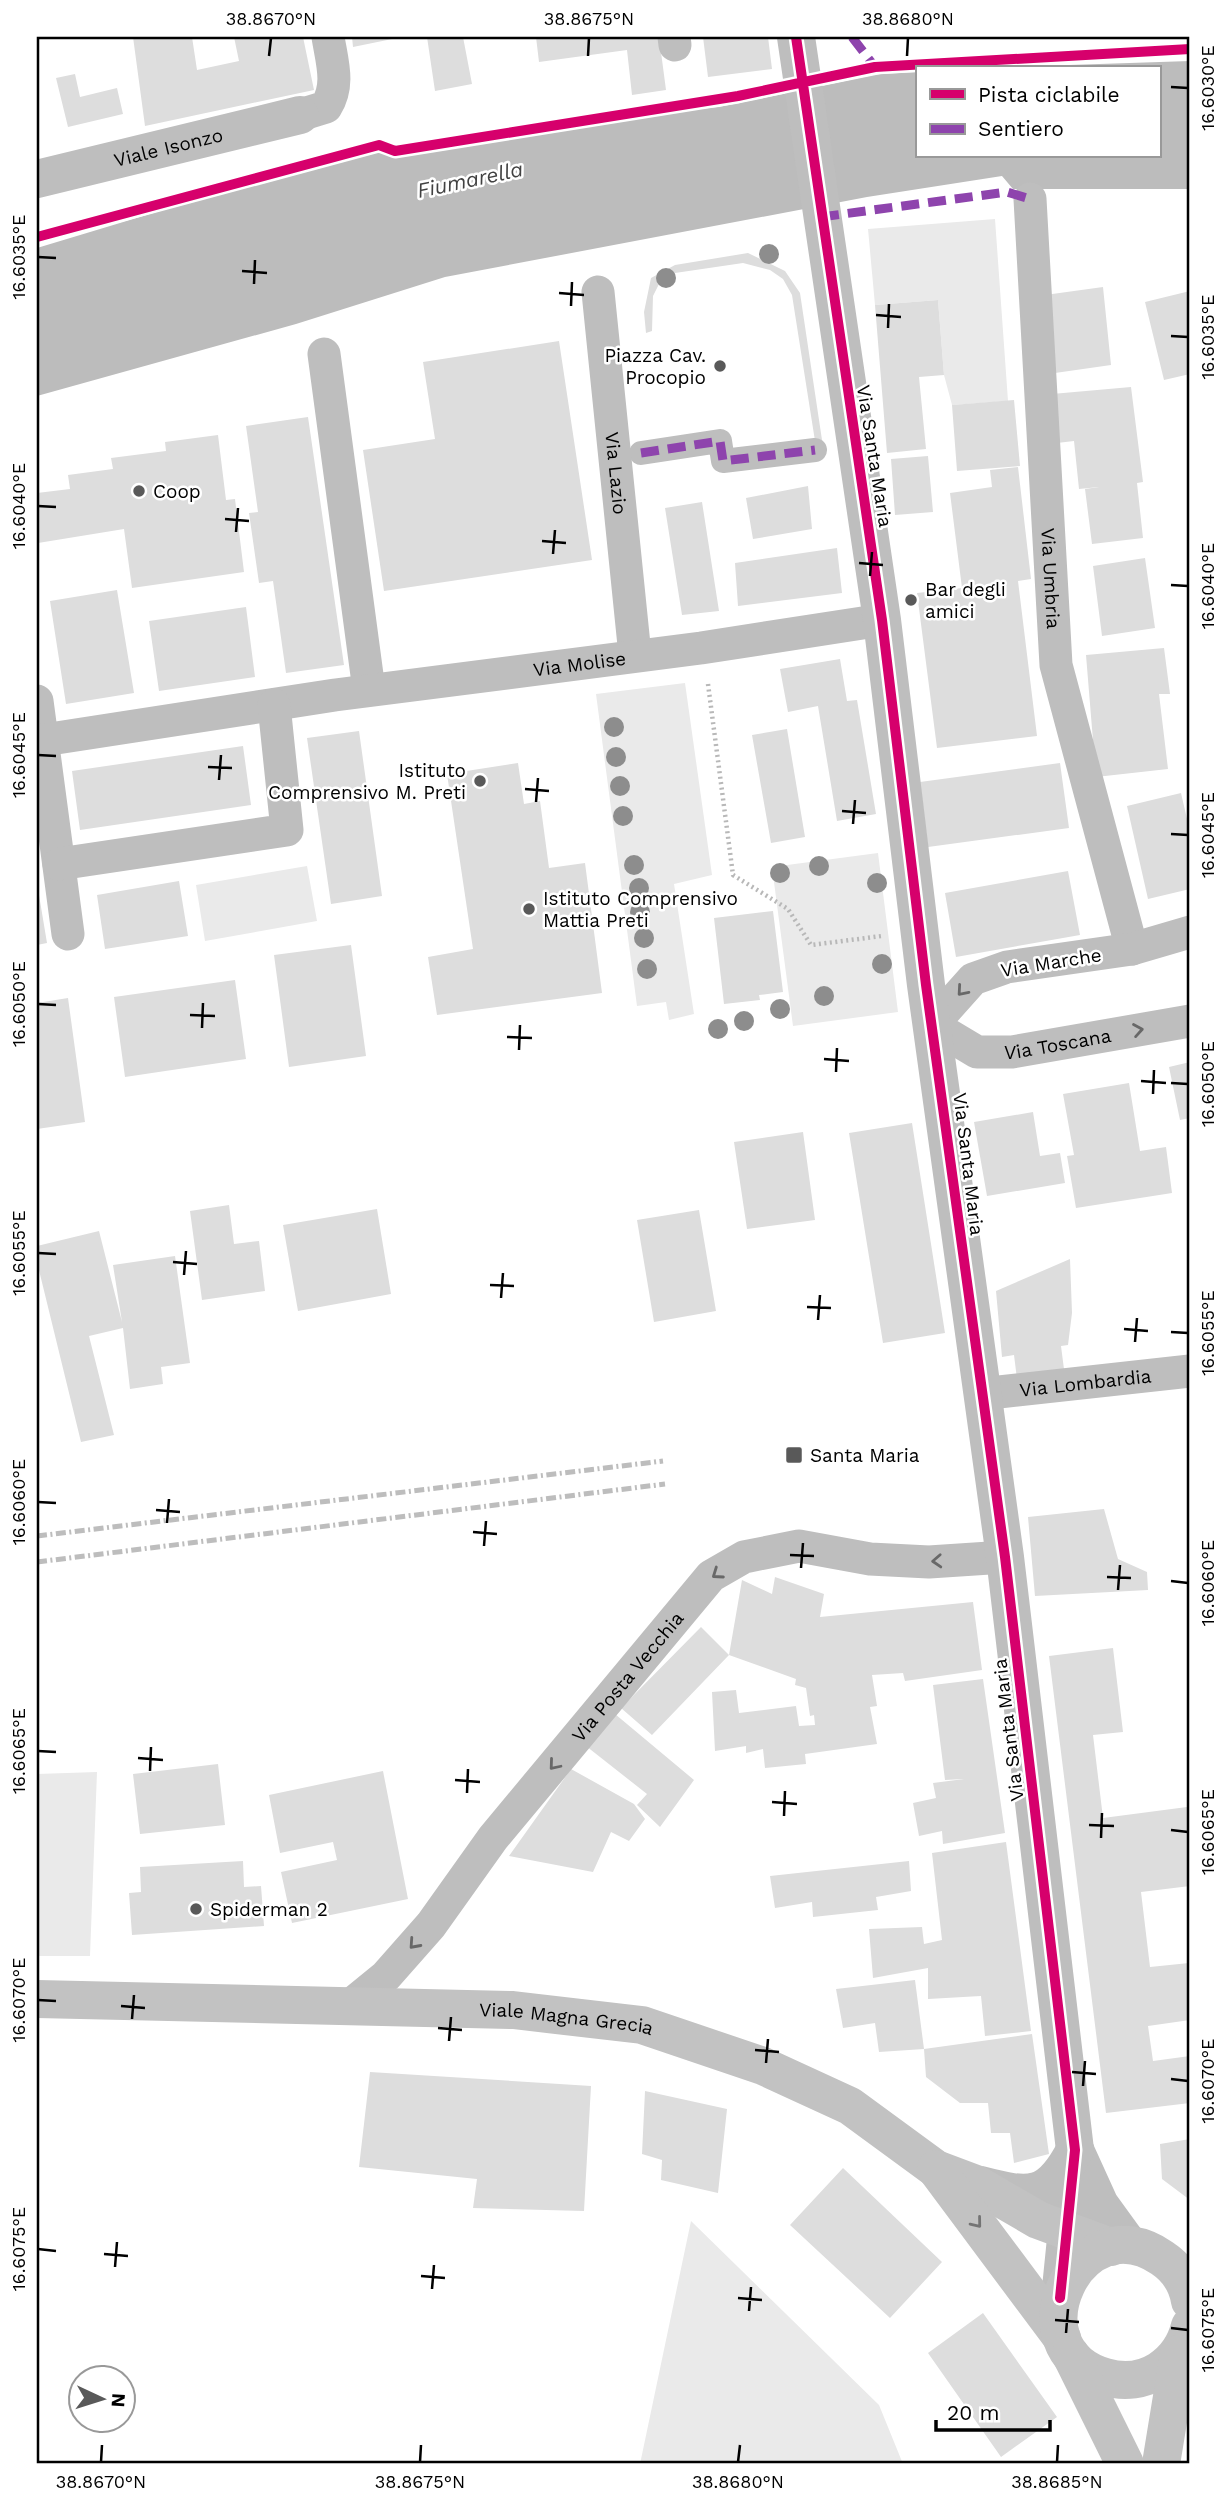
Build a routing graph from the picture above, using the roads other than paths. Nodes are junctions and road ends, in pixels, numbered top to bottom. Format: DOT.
graph roads {
  1 [pos="328,37"];
  2 [pos="796,37"];
  3 [pos="300,115"];
  4 [pos="37,179"];
  5 [pos="1030,199"];
  6 [pos="598,292"];
  7 [pos="324,355"];
  8 [pos="815,450"];
  9 [pos="629,456"];
  10 [pos="883,620"];
  11 [pos="635,655"];
  12 [pos="369,690"];
  13 [pos="37,701"];
  14 [pos="274,705"];
  15 [pos="40,740"];
  16 [pos="59,864"];
  17 [pos="1190,932"];
  18 [pos="68,934"];
  19 [pos="1132,949"];
  20 [pos="1190,1021"];
  21 [pos="932,1025"];
  22 [pos="1190,1371"];
  23 [pos="981,1394"];
  24 [pos="1005,1557"];
  25 [pos="37,1999"];
  26 [pos="348,2007"];
  27 [pos="1075,2150"];
  28 [pos="936,2169"];
  29 [pos="976,2184"];
  30 [pos="1065,2230"];
  31 [pos="1130,2247"];
  32 [pos="1190,2248"];
  33 [pos="1060,2298"];
  34 [pos="1190,2301"];
  35 [pos="1186,2340"];
  36 [pos="1066,2346"];
  37 [pos="1125,2464"];
  38 [pos="1161,2464"];
  1 -- 3 [label="street"];
  2 -- 10 [label="street, Via Santa Maria"];
  3 -- 4 [label="street, Viale Isonzo"];
  5 -- 19 [label="street, Via Umbria"];
  6 -- 9 [label="street, Via Lazio"];
  7 -- 12 [label="street"];
  8 -- 9 [label="street"];
  9 -- 11 [label="street, Via Lazio"];
  10 -- 11 [label="street, Via Molise"];
  10 -- 21 [label="street, Via Santa Maria"];
  11 -- 12 [label="street, Via Molise"];
  12 -- 14 [label="street, Via Molise"];
  13 -- 15 [label="street"];
  14 -- 15 [label="street, Via Molise"];
  14 -- 16 [label="street"];
  15 -- 16 [label="street"];
  16 -- 18 [label="street"];
  17 -- 19 [label="street, Via Marche"];
  19 -- 21 [label="street, Via Marche, one-way"];
  21 -- 20 [label="street, Via Toscana, one-way"];
  21 -- 23 [label="street, Via Santa Maria"];
  22 -- 23 [label="street, Via Lombardia"];
  23 -- 24 [label="street, Via Santa Maria"];
  24 -- 26 [label="street, Via Posta Vecchia, one-way"];
  24 -- 27 [label="street, Via Santa Maria"];
  25 -- 26 [label="main road, Viale Magna Grecia"];
  26 -- 28 [label="main road, Viale Magna Grecia"];
  27 -- 29 [label="street"];
  27 -- 30 [label="street, Via Santa Maria"];
  27 -- 31 [label="street, Via Santa Maria"];
  28 -- 29 [label="main road, Viale Magna Grecia"];
  28 -- 36 [label="main road, Viale Magna Grecia, one-way"];
  29 -- 30 [label="main road, Viale Magna Grecia"];
  30 -- 31 [label="main road, Viale Magna Grecia"];
  30 -- 33 [label="street, Via Santa Maria"];
  31 -- 32 [label="main road"];
  31 -- 33 [label="main road"];
  31 -- 34 [label="main road"];
  33 -- 36 [label="main road"];
  35 -- 36 [label="main road"];
  35 -- 38 [label="main road"];
  36 -- 37 [label="main road"];
}
